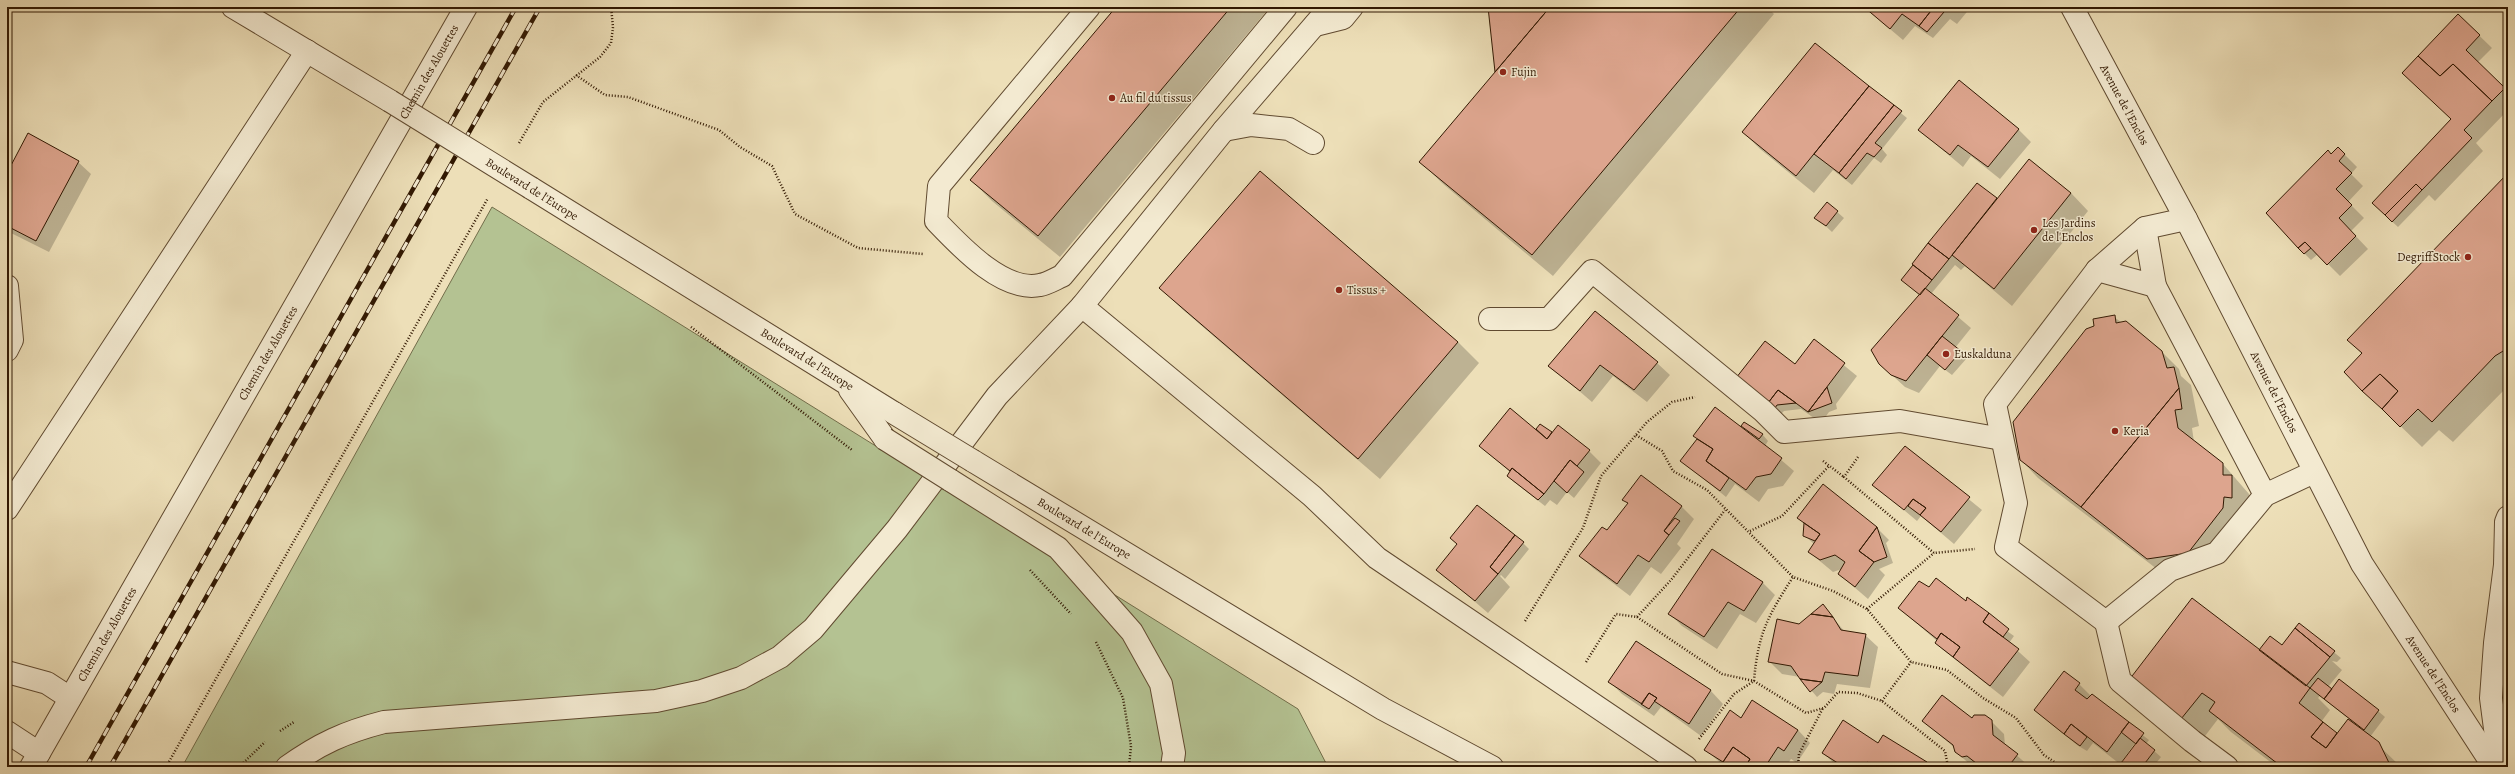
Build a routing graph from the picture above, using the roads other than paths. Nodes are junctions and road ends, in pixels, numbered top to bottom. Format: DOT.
graph roads {
  1 [pos="234,7"];
  2 [pos="466,7"];
  3 [pos="1090,7"];
  4 [pos="1286,7"];
  5 [pos="1330,7"];
  6 [pos="1352,7"];
  7 [pos="2073,7"];
  8 [pos="1315,24"];
  9 [pos="307,51"];
  10 [pos="1224,130"];
  11 [pos="1313,143"];
  12 [pos="2186,219"];
  13 [pos="2145,228"];
  14 [pos="2097,270"];
  15 [pos="7,286"];
  16 [pos="2155,286"];
  17 [pos="1082,306"];
  18 [pos="1490,319"];
  19 [pos="7,350"];
  20 [pos="844,383"];
  21 [pos="2002,439"];
  22 [pos="2314,472"];
  23 [pos="2265,494"];
  24 [pos="7,509"];
  25 [pos="2508,517"];
  26 [pos="2106,622"];
  27 [pos="7,672"];
  28 [pos="70,698"];
  29 [pos="1383,709"];
  30 [pos="7,732"];
  31 [pos="35,760"];
  32 [pos="1683,765"];
  33 [pos="287,767"];
  34 [pos="1172,767"];
  35 [pos="1462,767"];
  36 [pos="1492,767"];
  37 [pos="2227,767"];
  38 [pos="2494,767"];
  39 [pos="2500,767"];
  1 -- 9 [label="street, Boulevard de l'Europe"];
  2 -- 28 [label="street, Chemin des Alouettes"];
  3 -- 4 [label="street"];
  5 -- 8 [label="street"];
  6 -- 8 [label="street"];
  7 -- 12 [label="street, Avenue de l'Enclos"];
  8 -- 10 [label="street"];
  9 -- 20 [label="street, Boulevard de l'Europe, bridge"];
  9 -- 24 [label="street"];
  10 -- 11 [label="street"];
  10 -- 17 [label="street"];
  12 -- 13 [label="street"];
  12 -- 22 [label="street, Avenue de l'Enclos"];
  13 -- 14 [label="street"];
  13 -- 16 [label="street"];
  14 -- 16 [label="street"];
  14 -- 21 [label="street"];
  15 -- 19 [label="street"];
  16 -- 23 [label="street"];
  17 -- 32 [label="street"];
  17 -- 33 [label="street"];
  18 -- 21 [label="street"];
  20 -- 29 [label="street, Boulevard de l'Europe, bridge"];
  20 -- 34 [label="street, bridge"];
  21 -- 26 [label="street"];
  22 -- 23 [label="street"];
  22 -- 38 [label="street, Avenue de l'Enclos"];
  23 -- 26 [label="street"];
  25 -- 39 [label="street"];
  26 -- 37 [label="street"];
  27 -- 28 [label="street"];
  28 -- 31 [label="street, Chemin des Alouettes"];
  29 -- 35 [label="street, Boulevard de l'Europe"];
  29 -- 36 [label="street, Boulevard de l'Europe"];
  30 -- 31 [label="street, Chemin des Alouettes"];
}
